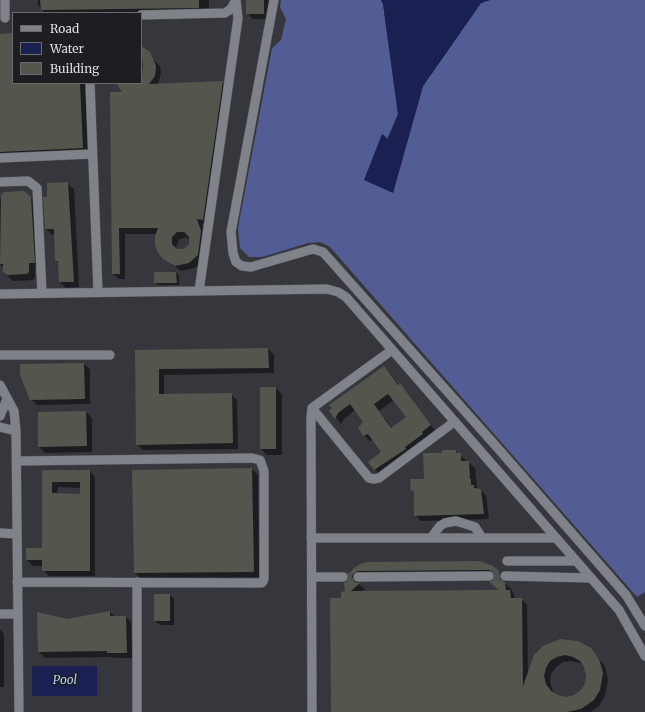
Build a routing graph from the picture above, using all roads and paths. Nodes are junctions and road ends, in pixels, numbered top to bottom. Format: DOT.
graph roads {
  1 [pos="5,0"];
  2 [pos="236,0"];
  3 [pos="274,0"];
  4 [pos="142,16"];
  5 [pos="6,18"];
  6 [pos="90,84"];
  7 [pos="92,154"];
  8 [pos="0,158"];
  9 [pos="0,182"];
  10 [pos="199,291"];
  11 [pos="98,292"];
  12 [pos="42,293"];
  13 [pos="0,294"];
  14 [pos="392,350"];
  15 [pos="110,355"];
  16 [pos="0,356"];
  17 [pos="0,385"];
  18 [pos="7,398"];
  19 [pos="312,408"];
  20 [pos="0,416"];
  21 [pos="454,422"];
  22 [pos="0,428"];
  23 [pos="16,431"];
  24 [pos="17,461"];
  25 [pos="0,533"];
  26 [pos="17,534"];
  27 [pos="311,538"];
  28 [pos="431,538"];
  29 [pos="482,538"];
  30 [pos="556,538"];
  31 [pos="507,561"];
  32 [pos="575,561"];
  33 [pos="489,576"];
  34 [pos="505,576"];
  35 [pos="312,577"];
  36 [pos="344,577"];
  37 [pos="358,577"];
  38 [pos="590,578"];
  39 [pos="17,582"];
  40 [pos="137,582"];
  41 [pos="0,614"];
  42 [pos="18,614"];
  43 [pos="645,626"];
  44 [pos="645,656"];
  45 [pos="18,712"];
  46 [pos="137,712"];
  47 [pos="312,712"];
  1 -- 5 [label="lane"];
  2 -- 4 [label="lane"];
  2 -- 10 [label="lane"];
  3 -- 43 [label="lane"];
  6 -- 7 [label="lane"];
  7 -- 8 [label="lane"];
  7 -- 11 [label="lane"];
  9 -- 12 [label="lane"];
  10 -- 11 [label="lane"];
  10 -- 14 [label="lane"];
  11 -- 12 [label="lane"];
  12 -- 13 [label="lane"];
  14 -- 19 [label="lane"];
  14 -- 21 [label="lane"];
  15 -- 16 [label="lane"];
  17 -- 18 [label="lane"];
  18 -- 20 [label="lane"];
  18 -- 23 [label="lane"];
  19 -- 21 [label="lane"];
  19 -- 27 [label="lane"];
  21 -- 30 [label="lane"];
  22 -- 23 [label="lane"];
  23 -- 24 [label="lane"];
  24 -- 26 [label="lane"];
  24 -- 40 [label="lane"];
  25 -- 26 [label="lane"];
  26 -- 39 [label="lane"];
  27 -- 28 [label="lane"];
  27 -- 35 [label="lane"];
  28 -- 29 [label="lane"];
  28 -- 29 [label="lane"];
  29 -- 30 [label="lane"];
  30 -- 32 [label="lane"];
  31 -- 32 [label="lane"];
  32 -- 38 [label="lane"];
  33 -- 37 [label="lane"];
  34 -- 38 [label="lane"];
  35 -- 36 [label="lane"];
  35 -- 47 [label="lane"];
  38 -- 44 [label="lane"];
  39 -- 40 [label="lane"];
  39 -- 42 [label="lane"];
  40 -- 46 [label="lane"];
  41 -- 42 [label="lane"];
  42 -- 45 [label="lane"];
}
